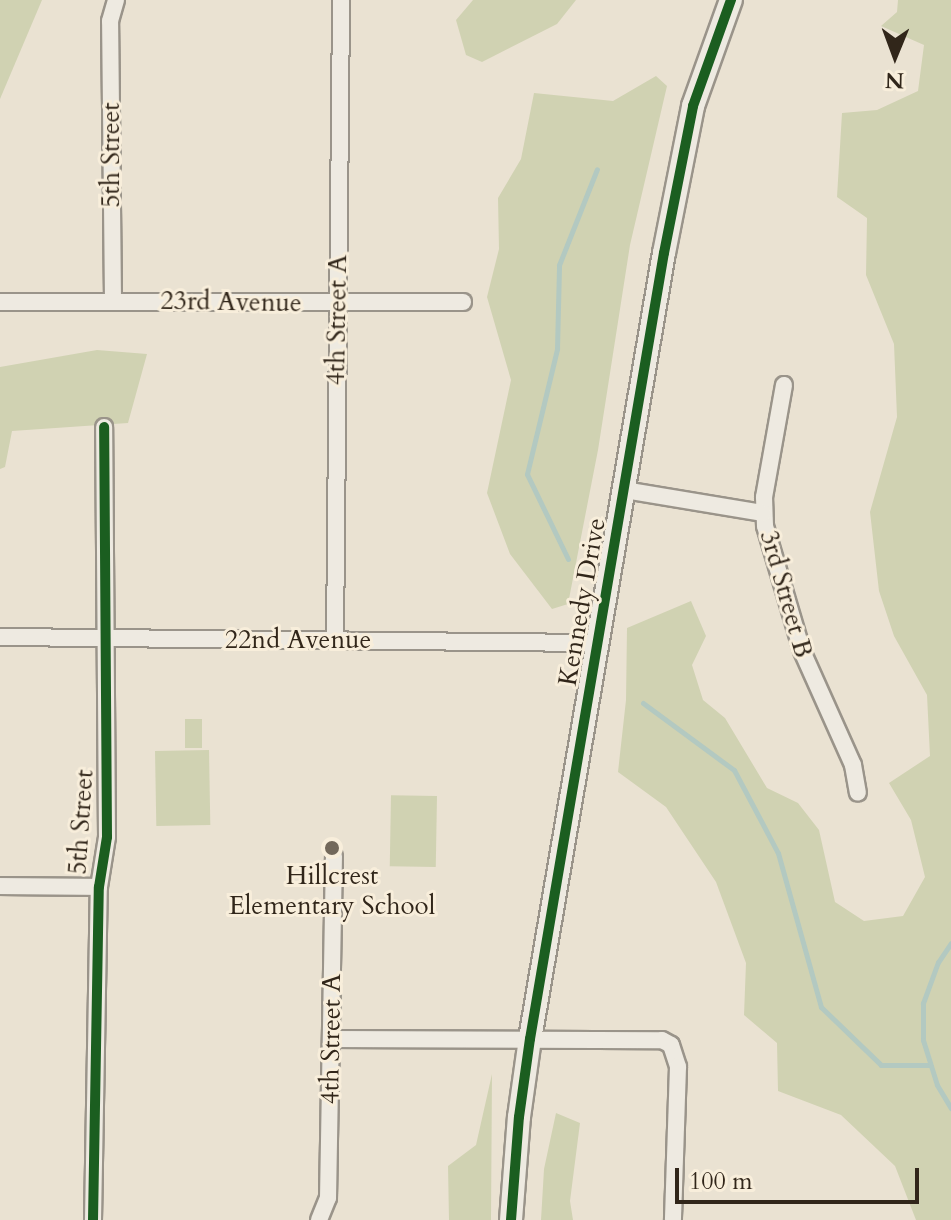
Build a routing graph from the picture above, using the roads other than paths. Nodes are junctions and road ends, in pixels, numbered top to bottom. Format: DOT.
graph roads {
  1 [pos="341,0"];
  2 [pos="731,0"];
  3 [pos="114,5"];
  4 [pos="113,300"];
  5 [pos="0,302"];
  6 [pos="463,302"];
  7 [pos="337,303"];
  8 [pos="784,385"];
  9 [pos="104,427"];
  10 [pos="624,490"];
  11 [pos="763,513"];
  12 [pos="0,637"];
  13 [pos="107,638"];
  14 [pos="335,640"];
  15 [pos="597,643"];
  16 [pos="858,793"];
  17 [pos="334,856"];
  18 [pos="0,886"];
  19 [pos="99,887"];
  20 [pos="332,1039"];
  21 [pos="530,1039"];
  22 [pos="93,1220"];
  23 [pos="319,1220"];
  24 [pos="511,1220"];
  25 [pos="673,1220"];
  1 -- 7 [label="street, 4th Street A"];
  2 -- 10 [label="street, Kennedy Drive"];
  3 -- 4 [label="street, 5th Street"];
  4 -- 5 [label="street, 23rd Avenue"];
  4 -- 7 [label="street, 23rd Avenue"];
  6 -- 7 [label="street, 23rd Avenue"];
  7 -- 14 [label="street, 4th Street A"];
  8 -- 11 [label="street, 3rd Street B"];
  9 -- 13 [label="street, 5th Street"];
  10 -- 11 [label="street"];
  10 -- 15 [label="street, Kennedy Drive"];
  11 -- 16 [label="street, 3rd Street B"];
  12 -- 13 [label="street, 22nd Avenue"];
  13 -- 14 [label="street, 22nd Avenue"];
  13 -- 19 [label="street, 5th Street"];
  14 -- 15 [label="street, 22nd Avenue"];
  15 -- 21 [label="street, Kennedy Drive"];
  17 -- 20 [label="street, 4th Street A"];
  18 -- 19 [label="street"];
  19 -- 22 [label="street, 5th Street"];
  20 -- 21 [label="street"];
  20 -- 23 [label="street, 4th Street A"];
  21 -- 24 [label="street, Kennedy Drive"];
  21 -- 25 [label="street"];
}
